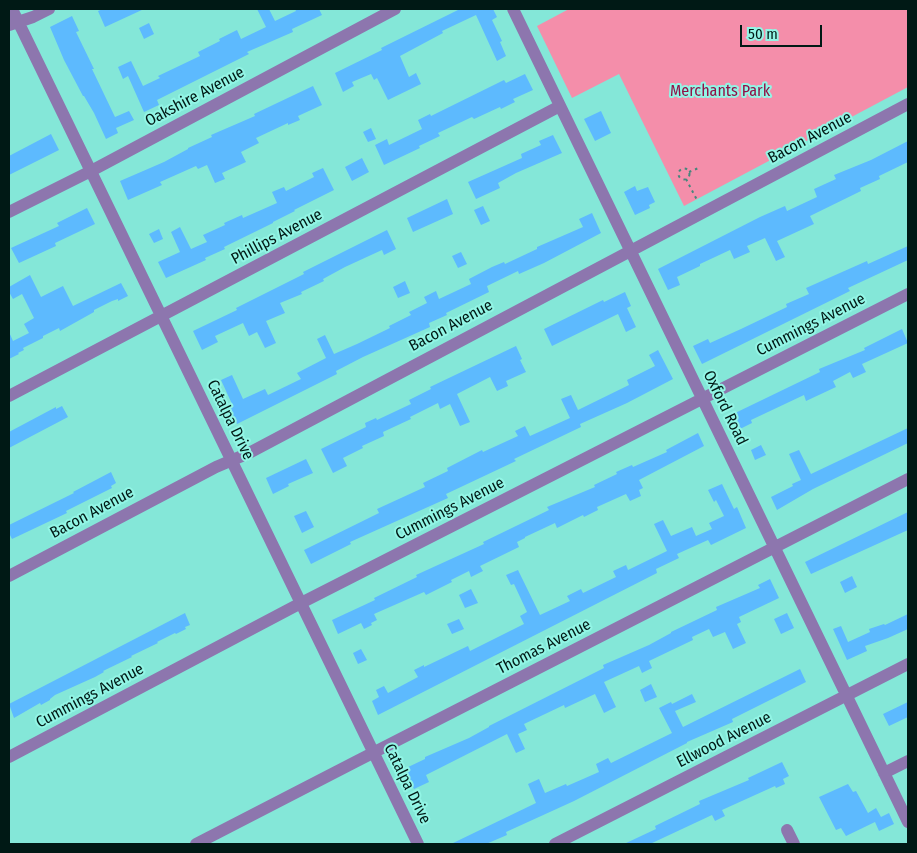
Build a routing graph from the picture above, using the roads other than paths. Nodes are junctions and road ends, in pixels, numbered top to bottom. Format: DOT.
graph roads {
  1 [pos="12,9"];
  2 [pos="49,9"];
  3 [pos="395,9"];
  4 [pos="513,9"];
  5 [pos="14,24"];
  6 [pos="908,104"];
  7 [pos="560,106"];
  8 [pos="91,170"];
  9 [pos="9,212"];
  10 [pos="630,251"];
  11 [pos="908,294"];
  12 [pos="162,316"];
  13 [pos="9,396"];
  14 [pos="702,399"];
  15 [pos="231,461"];
  16 [pos="908,479"];
  17 [pos="774,548"];
  18 [pos="9,576"];
  19 [pos="301,603"];
  20 [pos="908,664"];
  21 [pos="846,696"];
  22 [pos="374,752"];
  23 [pos="9,757"];
  24 [pos="908,761"];
  25 [pos="884,773"];
  26 [pos="908,822"];
  27 [pos="787,830"];
  28 [pos="196,844"];
  29 [pos="418,844"];
  30 [pos="555,844"];
  31 [pos="794,844"];
  1 -- 5 [label="street, Catalpa Drive"];
  2 -- 5 [label="street"];
  3 -- 8 [label="street, Oakshire Avenue"];
  4 -- 7 [label="street, Oxford Road"];
  5 -- 8 [label="street, Catalpa Drive"];
  6 -- 10 [label="street, Bacon Avenue"];
  7 -- 10 [label="street, Oxford Road"];
  7 -- 12 [label="street, Phillips Avenue"];
  8 -- 9 [label="street, Oakshire Avenue"];
  8 -- 12 [label="street, Catalpa Drive"];
  10 -- 14 [label="street, Oxford Road"];
  10 -- 15 [label="street, Bacon Avenue"];
  11 -- 14 [label="street, Cummings Avenue"];
  12 -- 13 [label="street, Phillips Avenue"];
  12 -- 15 [label="street, Catalpa Drive"];
  14 -- 17 [label="street, Oxford Road"];
  14 -- 19 [label="street, Cummings Avenue"];
  15 -- 18 [label="street, Bacon Avenue"];
  15 -- 19 [label="street, Catalpa Drive"];
  16 -- 17 [label="street, Thomas Avenue"];
  17 -- 21 [label="street, Oxford Road"];
  17 -- 22 [label="street, Thomas Avenue"];
  19 -- 22 [label="street, Catalpa Drive"];
  19 -- 23 [label="street, Cummings Avenue"];
  20 -- 21 [label="street, Ellwood Avenue"];
  21 -- 25 [label="street, Oxford Road"];
  21 -- 30 [label="street, Ellwood Avenue"];
  22 -- 28 [label="street, Thomas Avenue"];
  22 -- 29 [label="street, Catalpa Drive"];
  24 -- 25 [label="street"];
  25 -- 26 [label="street, Oxford Road"];
  27 -- 31 [label="street"];
}
